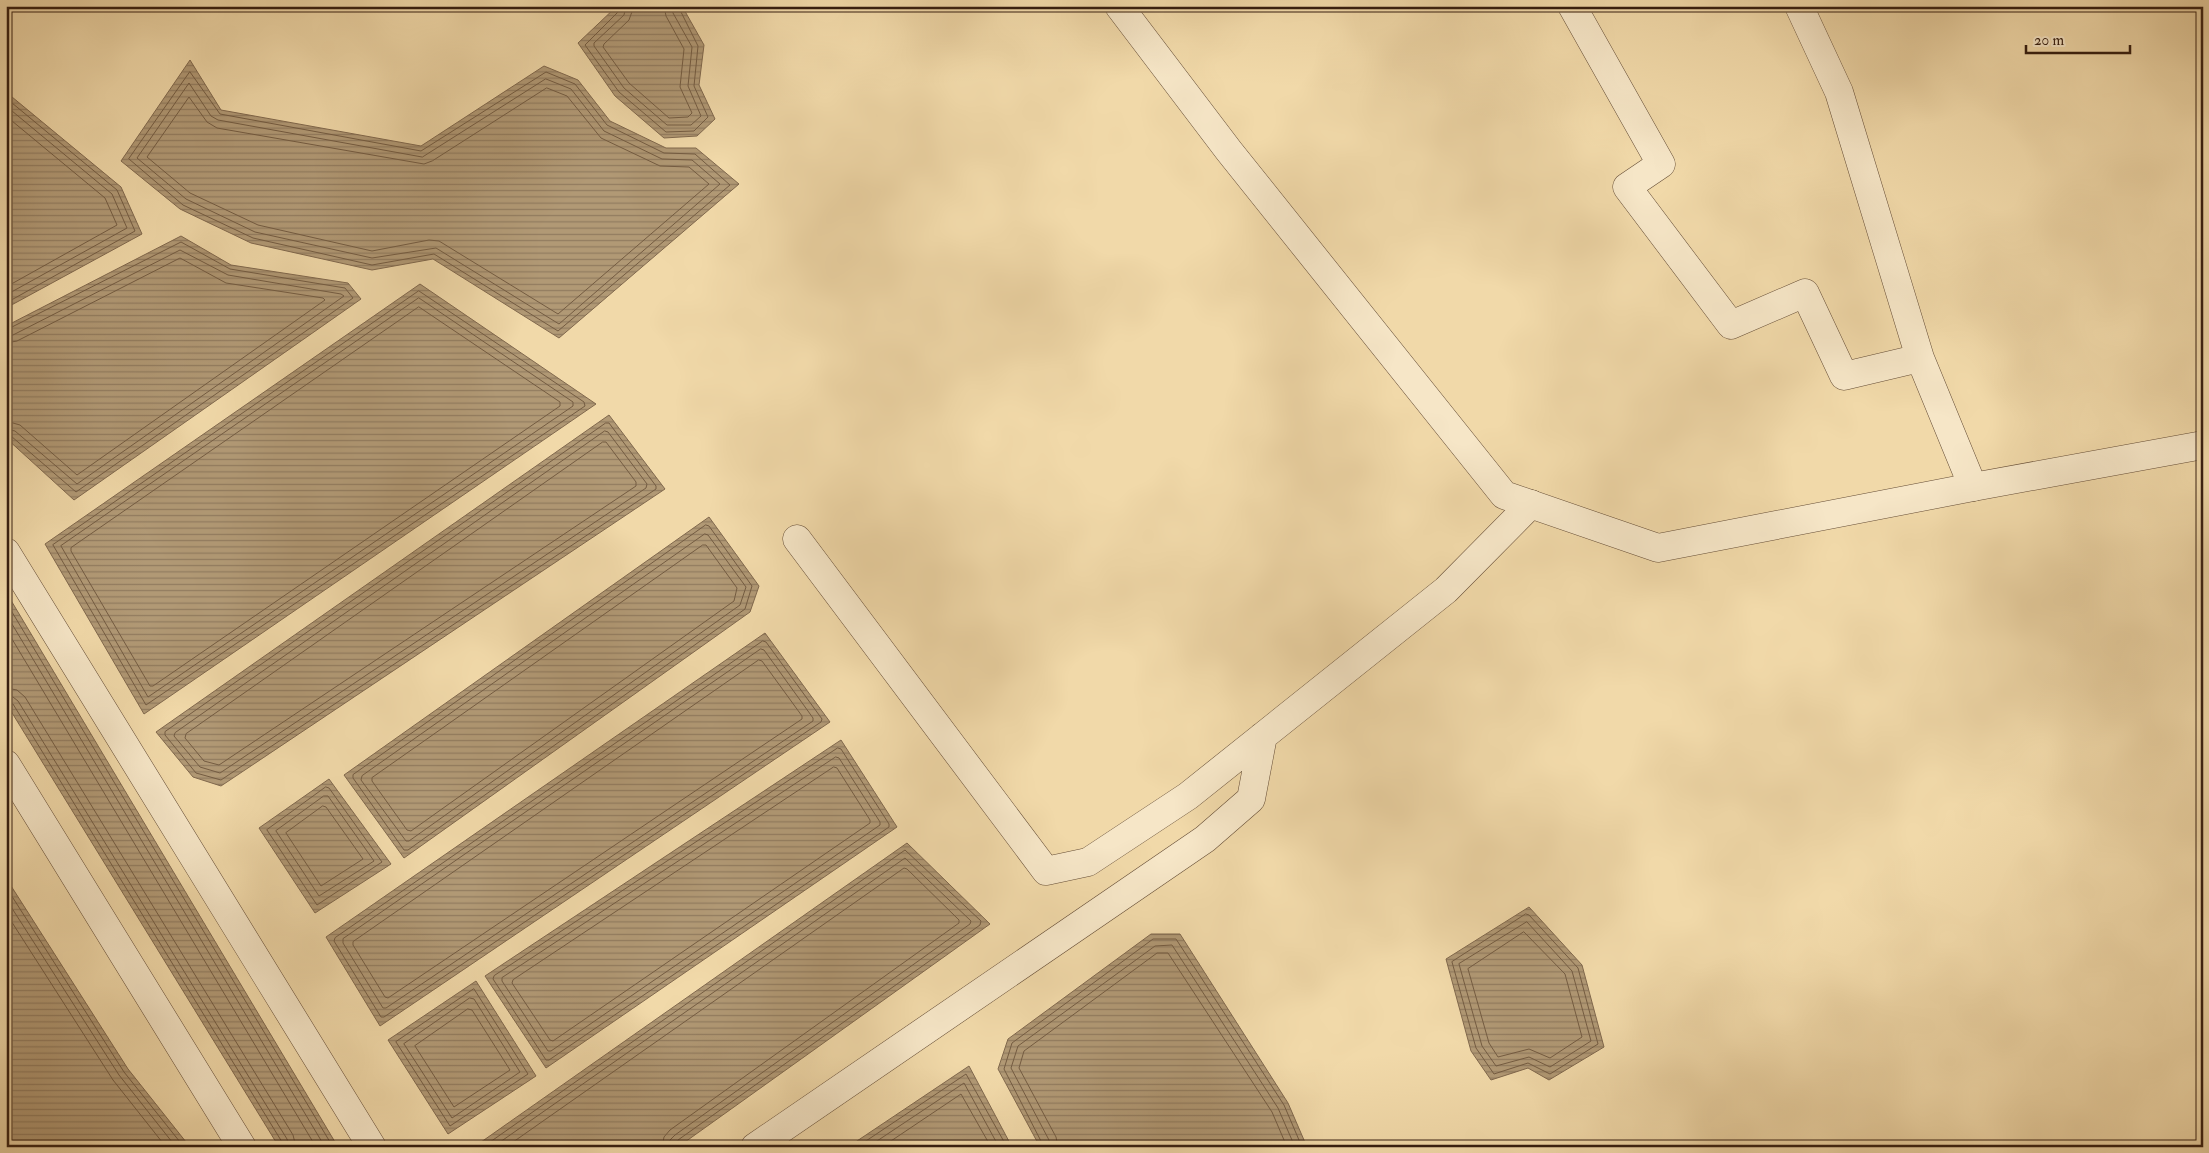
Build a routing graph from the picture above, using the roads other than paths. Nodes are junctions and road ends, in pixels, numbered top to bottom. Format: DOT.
graph roads {
  1 [pos="1119,6"];
  2 [pos="1572,6"];
  3 [pos="1799,6"];
  4 [pos="1920,358"];
  5 [pos="2203,446"];
  6 [pos="1973,487"];
  7 [pos="1531,504"];
  8 [pos="797,538"];
  9 [pos="6,552"];
  10 [pos="1263,736"];
  11 [pos="6,764"];
  12 [pos="242,1147"];
  13 [pos="372,1147"];
  14 [pos="755,1147"];
  1 -- 7 [label="street"];
  2 -- 4 [label="street"];
  3 -- 4 [label="street"];
  4 -- 6 [label="street"];
  5 -- 6 [label="street"];
  6 -- 7 [label="street"];
  7 -- 10 [label="street"];
  8 -- 10 [label="street"];
  9 -- 13 [label="street"];
  10 -- 14 [label="street"];
  11 -- 12 [label="street"];
}
